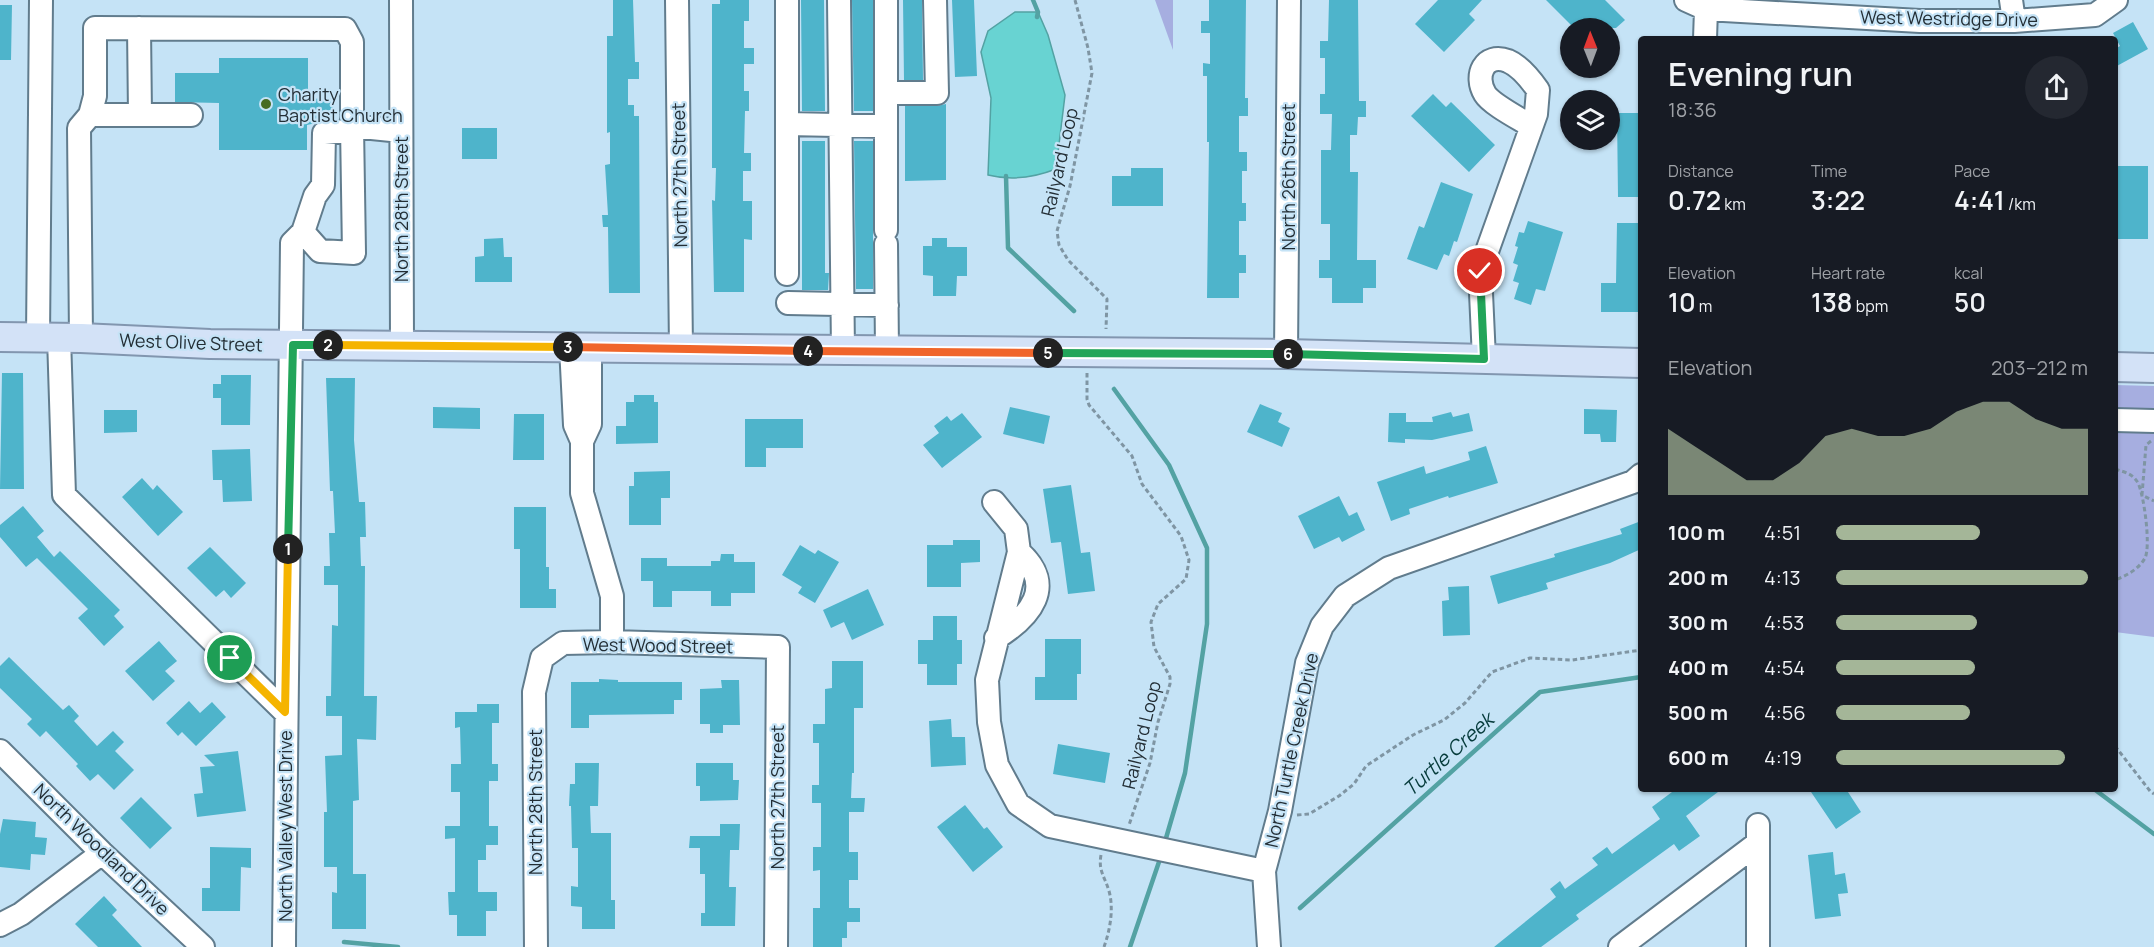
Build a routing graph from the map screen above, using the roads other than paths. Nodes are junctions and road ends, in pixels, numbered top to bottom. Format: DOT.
graph roads {
  1 [pos="41,0"];
  2 [pos="401,0"];
  3 [pos="677,0"];
  4 [pos="787,0"];
  5 [pos="839,0"];
  6 [pos="886,0"];
  7 [pos="935,0"];
  8 [pos="1289,0"];
  9 [pos="2116,0"];
  10 [pos="1696,4"];
  11 [pos="2012,10"];
  12 [pos="140,28"];
  13 [pos="1920,30"];
  14 [pos="1704,36"];
  15 [pos="886,93"];
  16 [pos="90,115"];
  17 [pos="140,115"];
  18 [pos="190,115"];
  19 [pos="787,124"];
  20 [pos="841,125"];
  21 [pos="352,126"];
  22 [pos="886,126"];
  23 [pos="1532,126"];
  24 [pos="401,131"];
  25 [pos="303,232"];
  26 [pos="788,274"];
  27 [pos="788,303"];
  28 [pos="843,304"];
  29 [pos="886,305"];
  30 [pos="0,337"];
  31 [pos="59,337"];
  32 [pos="293,345"];
  33 [pos="402,346"];
  34 [pos="581,347"];
  35 [pos="681,349"];
  36 [pos="843,351"];
  37 [pos="887,351"];
  38 [pos="1286,354"];
  39 [pos="1484,359"];
  40 [pos="1638,363"];
  41 [pos="2118,367"];
  42 [pos="2154,368"];
  43 [pos="2118,420"];
  44 [pos="2154,421"];
  45 [pos="1638,478"];
  46 [pos="994,502"];
  47 [pos="612,642"];
  48 [pos="778,647"];
  49 [pos="542,658"];
  50 [pos="285,712"];
  51 [pos="0,751"];
  52 [pos="102,853"];
  53 [pos="1264,871"];
  54 [pos="0,926"];
  55 [pos="203,947"];
  56 [pos="284,947"];
  57 [pos="536,947"];
  58 [pos="776,947"];
  59 [pos="1269,947"];
  60 [pos="1620,947"];
  61 [pos="1758,947"];
  1 -- 31 [label="street"];
  2 -- 24 [label="street, North 28th Street"];
  3 -- 35 [label="street, North 27th Street"];
  4 -- 19 [label="street"];
  5 -- 20 [label="street"];
  6 -- 15 [label="street"];
  7 -- 15 [label="street"];
  8 -- 38 [label="street, North 26th Street"];
  9 -- 11 [label="street, West Westridge Drive"];
  10 -- 13 [label="street, West Westridge Drive"];
  10 -- 14 [label="street"];
  11 -- 13 [label="street, West Westridge Drive"];
  12 -- 16 [label="street"];
  12 -- 17 [label="street"];
  12 -- 21 [label="street"];
  15 -- 22 [label="street"];
  16 -- 17 [label="street"];
  16 -- 31 [label="street"];
  17 -- 18 [label="street"];
  19 -- 20 [label="street"];
  19 -- 26 [label="street"];
  20 -- 22 [label="street"];
  20 -- 28 [label="street"];
  21 -- 24 [label="street"];
  21 -- 25 [label="street, North Valley West Drive"];
  21 -- 25 [label="street"];
  22 -- 29 [label="street"];
  23 -- 39 [label="street"];
  24 -- 33 [label="street, North 28th Street"];
  25 -- 32 [label="street, North Valley West Drive"];
  27 -- 28 [label="street"];
  28 -- 29 [label="street"];
  28 -- 36 [label="street"];
  29 -- 37 [label="street"];
  30 -- 31 [label="main road, West Olive Street"];
  31 -- 32 [label="main road, West Olive Street"];
  31 -- 50 [label="street"];
  32 -- 33 [label="main road, West Olive Street"];
  32 -- 50 [label="street, North Valley West Drive"];
  33 -- 34 [label="main road, West Olive Street"];
  34 -- 35 [label="main road, West Olive Street"];
  34 -- 47 [label="street"];
  35 -- 36 [label="main road, West Olive Street"];
  36 -- 37 [label="main road, West Olive Street"];
  37 -- 38 [label="main road, West Olive Street"];
  38 -- 39 [label="main road, West Olive Street"];
  39 -- 40 [label="main road, West Olive Street"];
  41 -- 42 [label="main road"];
  43 -- 44 [label="street"];
  45 -- 53 [label="street, North Turtle Creek Drive"];
  46 -- 53 [label="street"];
  47 -- 48 [label="street, West Wood Street"];
  47 -- 49 [label="street, West Wood Street"];
  48 -- 58 [label="street, North 27th Street"];
  49 -- 57 [label="street, North 28th Street"];
  50 -- 56 [label="street, North Valley West Drive"];
  51 -- 52 [label="street, North Woodland Drive"];
  52 -- 54 [label="street"];
  52 -- 55 [label="street, North Woodland Drive"];
  53 -- 59 [label="street, North Turtle Creek Drive"];
  60 -- 61 [label="street"];
}
